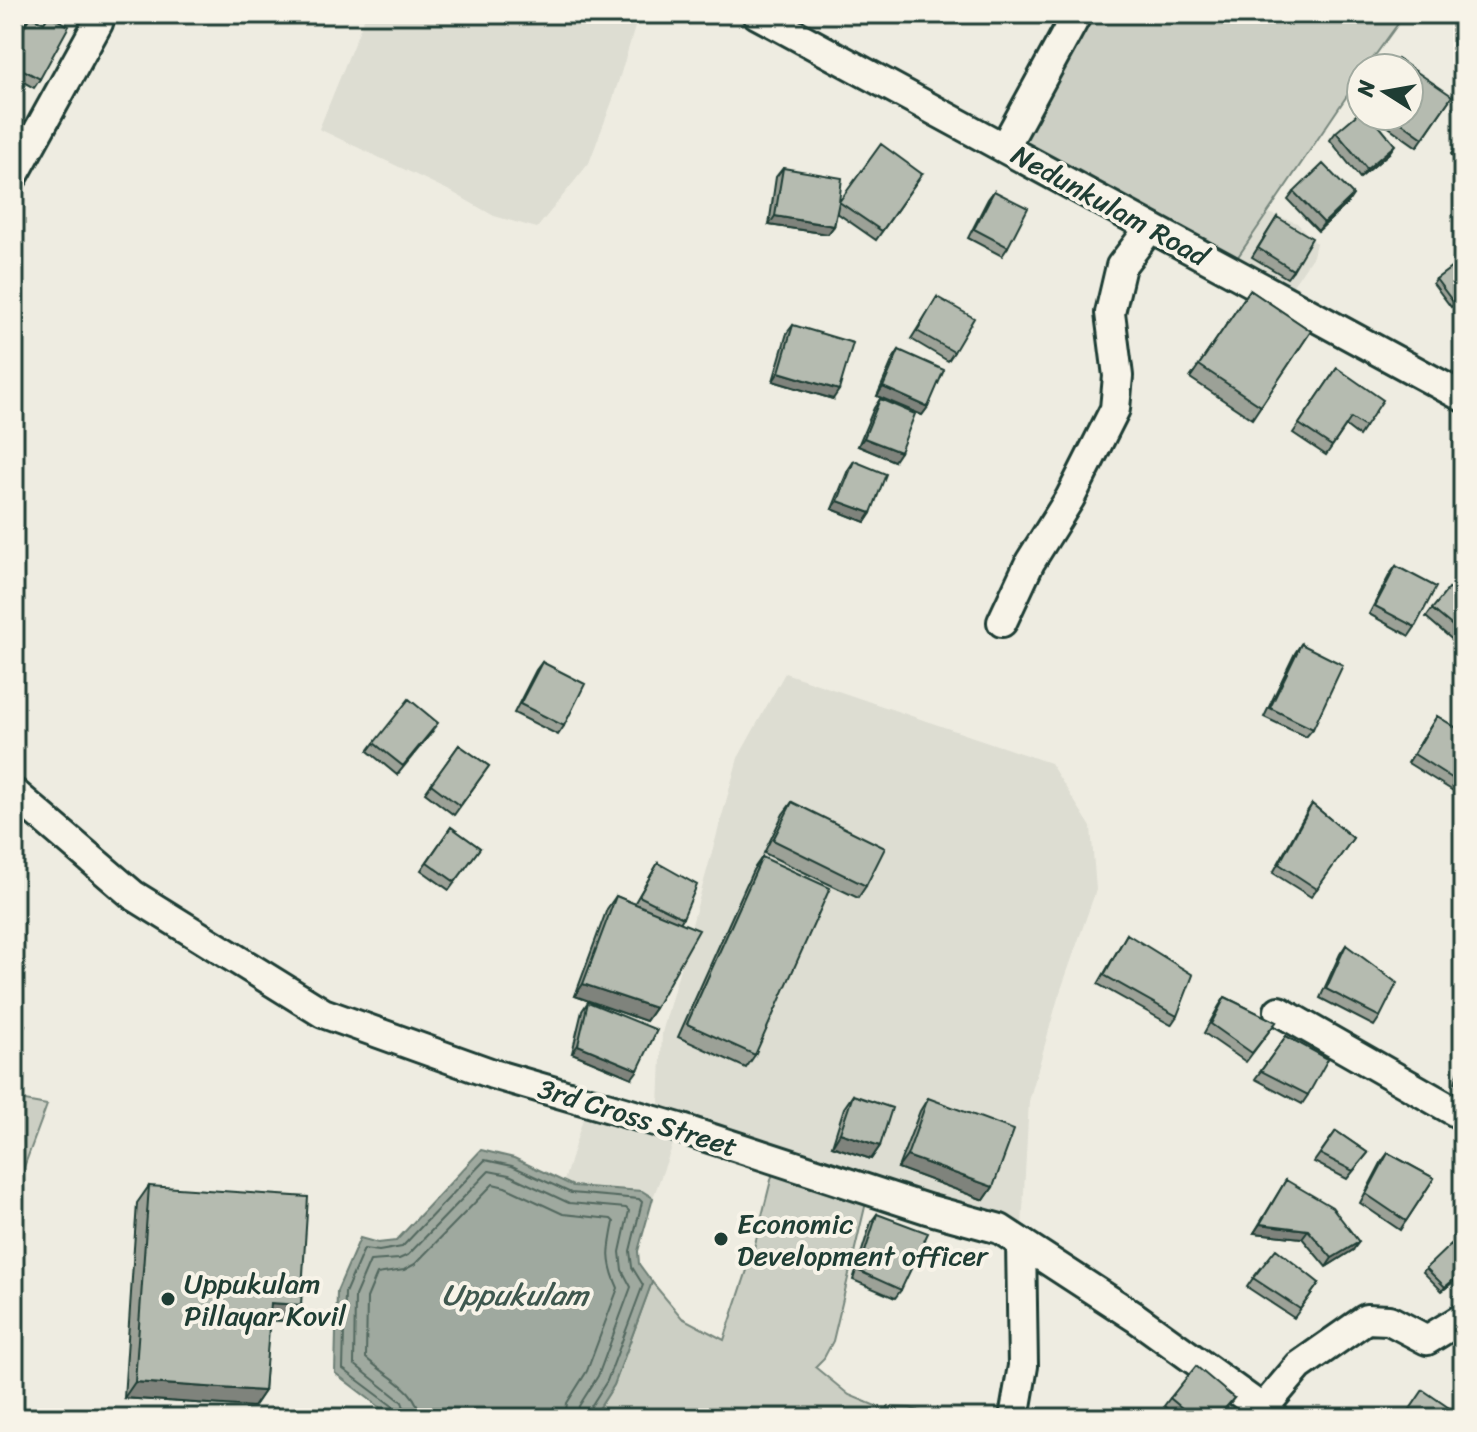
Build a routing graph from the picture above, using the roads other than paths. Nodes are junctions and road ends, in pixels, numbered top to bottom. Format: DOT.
graph roads {
  1 [pos="100,14"];
  2 [pos="757,14"];
  3 [pos="1077,14"];
  4 [pos="1004,148"];
  5 [pos="14,175"];
  6 [pos="1150,228"];
  7 [pos="1463,397"];
  8 [pos="1002,622"];
  9 [pos="14,793"];
  10 [pos="1279,1011"];
  11 [pos="1463,1116"];
  12 [pos="1021,1243"];
  13 [pos="1463,1318"];
  14 [pos="1264,1415"];
  15 [pos="1014,1418"];
  1 -- 5 [label="street"];
  2 -- 4 [label="street, Nedunkulam Road"];
  3 -- 4 [label="street"];
  4 -- 6 [label="street, Nedunkulam Road"];
  6 -- 7 [label="street, Nedunkulam Road"];
  6 -- 8 [label="street"];
  9 -- 12 [label="street, 3rd Cross Street"];
  10 -- 11 [label="street"];
  12 -- 14 [label="street, 3rd Cross Street"];
  12 -- 15 [label="street"];
  13 -- 14 [label="street"];
}
